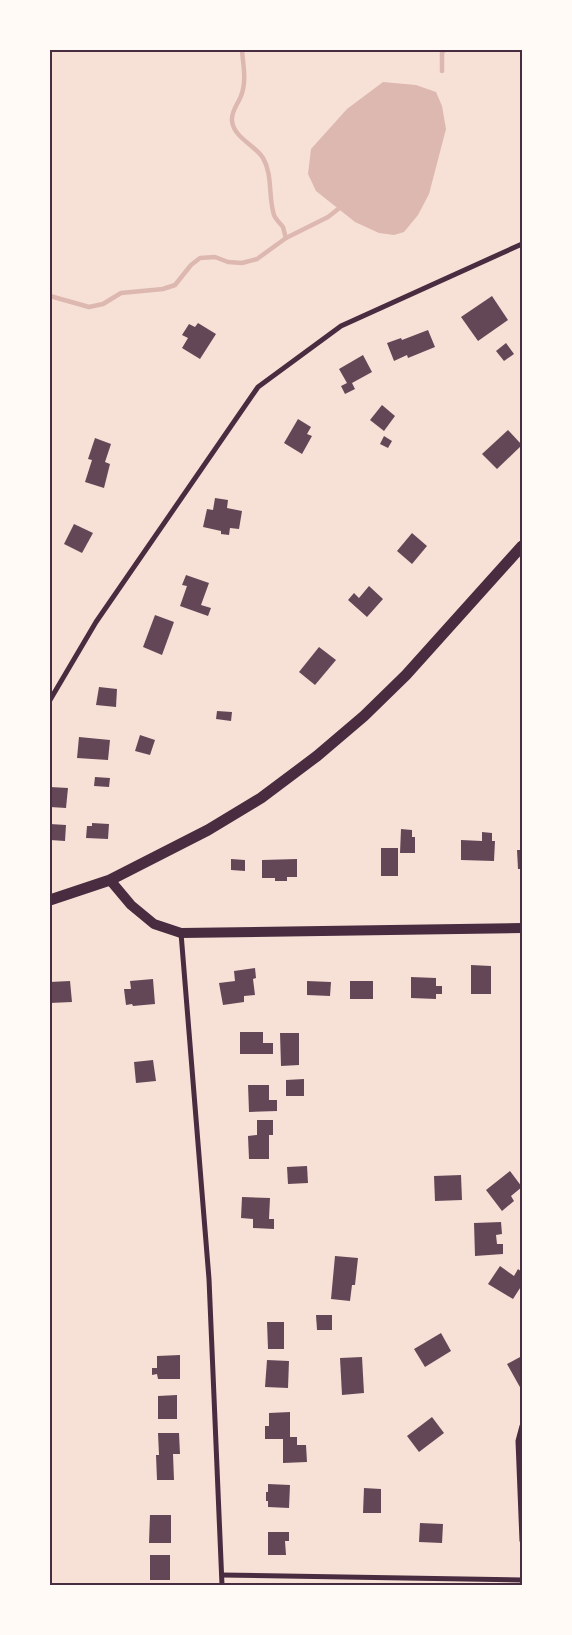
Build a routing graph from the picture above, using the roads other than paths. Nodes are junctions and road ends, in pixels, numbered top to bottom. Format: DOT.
graph roads {
  1 [pos="522,244"];
  2 [pos="522,546"];
  3 [pos="50,700"];
  4 [pos="110,880"];
  5 [pos="50,900"];
  6 [pos="522,928"];
  7 [pos="181,933"];
  8 [pos="522,1426"];
  9 [pos="522,1541"];
  10 [pos="222,1575"];
  11 [pos="522,1580"];
  12 [pos="222,1585"];
  1 -- 3 [label="street"];
  2 -- 4 [label="main road"];
  4 -- 5 [label="main road"];
  4 -- 7 [label="main road"];
  6 -- 7 [label="main road"];
  7 -- 10 [label="street"];
  8 -- 9 [label="street"];
  10 -- 11 [label="street"];
  10 -- 12 [label="street"];
}
